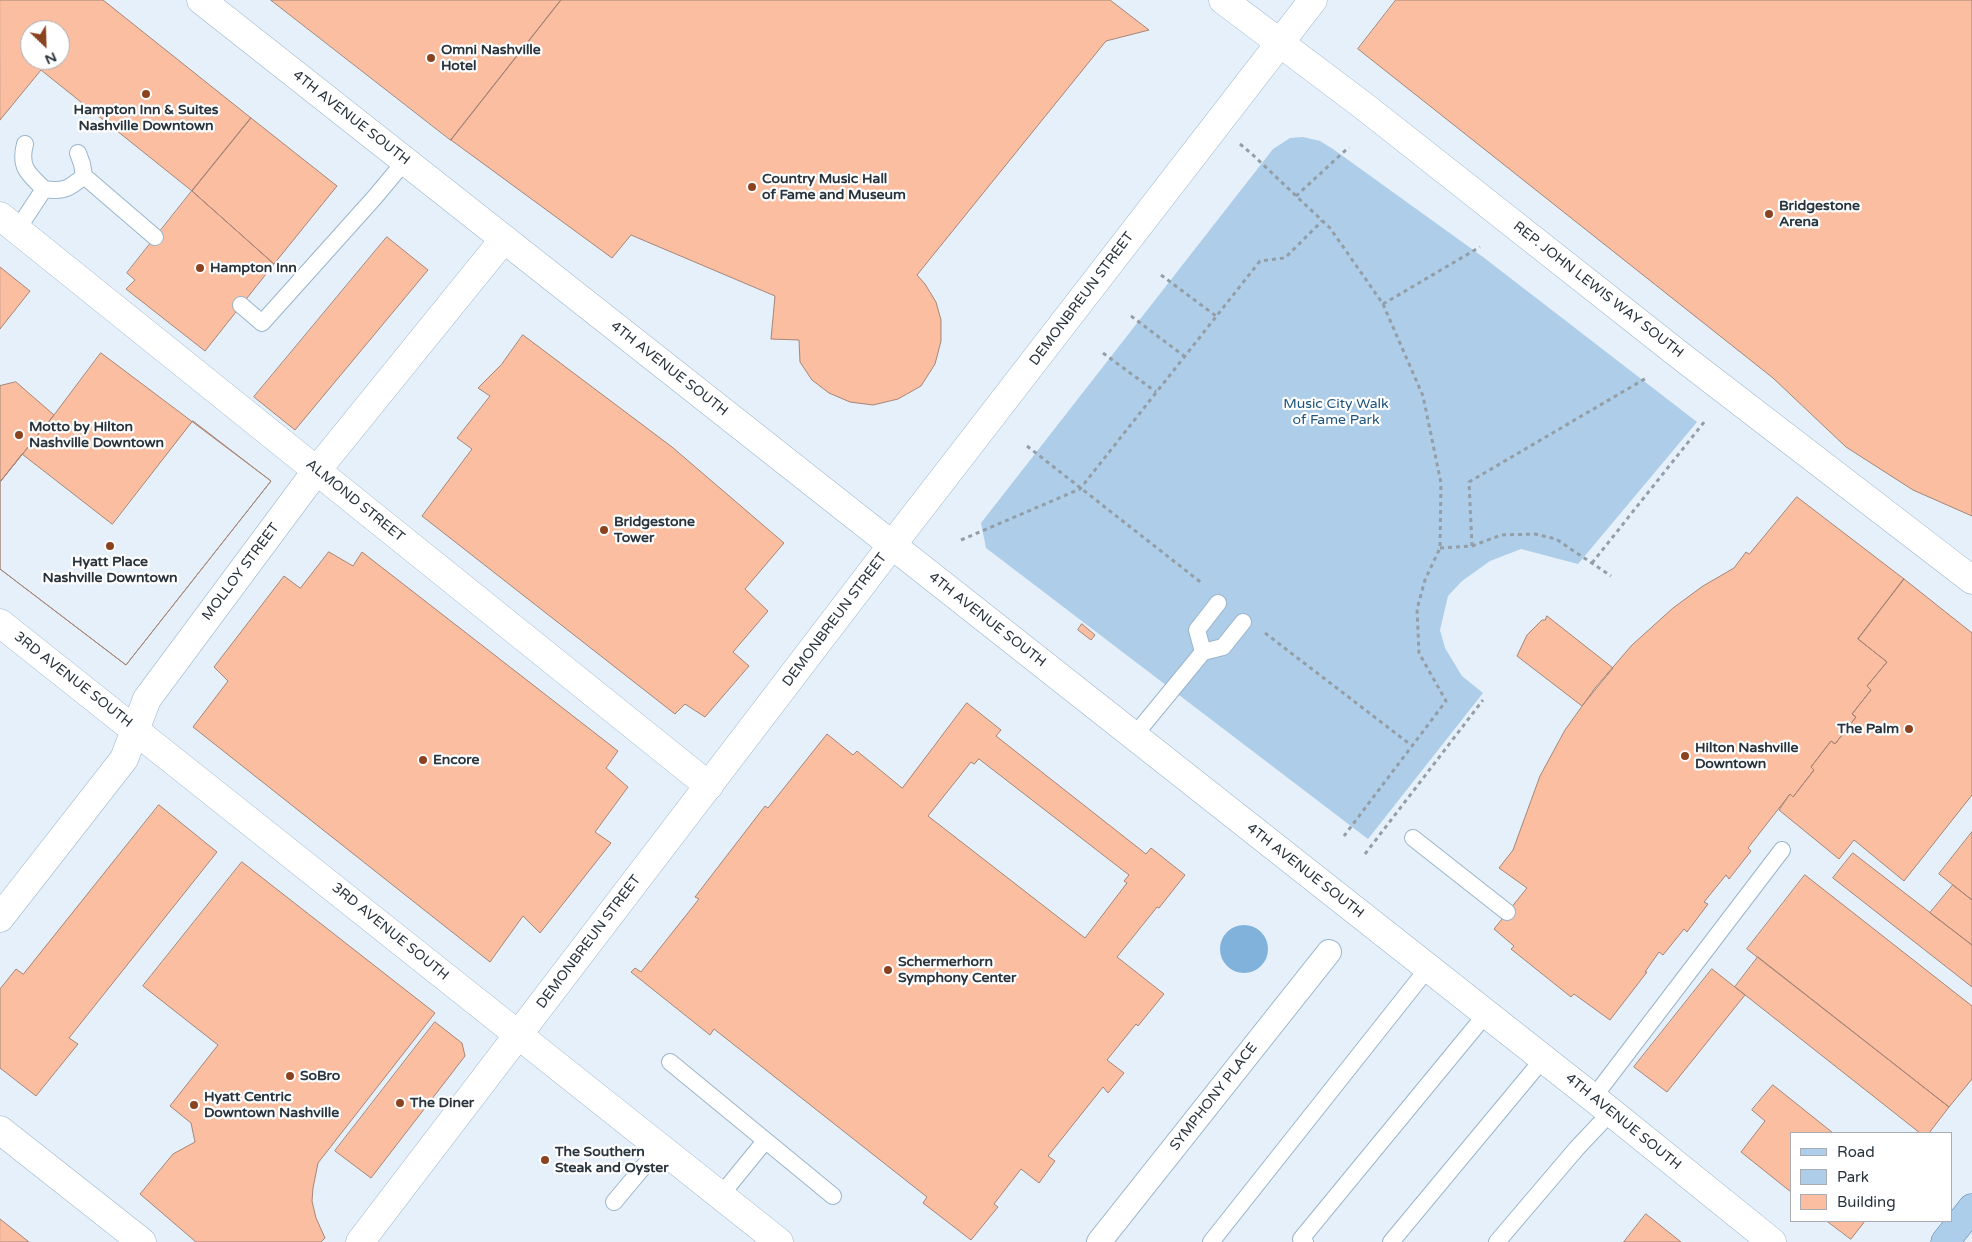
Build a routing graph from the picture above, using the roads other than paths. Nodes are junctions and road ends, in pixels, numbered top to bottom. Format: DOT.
graph roads {
  1 [pos="201,0"];
  2 [pos="1224,0"];
  3 [pos="1313,0"];
  4 [pos="1279,43"];
  5 [pos="25,144"];
  6 [pos="78,153"];
  7 [pos="405,161"];
  8 [pos="84,176"];
  9 [pos="44,189"];
  10 [pos="9,223"];
  11 [pos="155,237"];
  12 [pos="504,239"];
  13 [pos="241,305"];
  14 [pos="317,470"];
  15 [pos="892,545"];
  16 [pos="1972,580"];
  17 [pos="1218,603"];
  18 [pos="1243,622"];
  19 [pos="0,623"];
  20 [pos="1204,652"];
  21 [pos="136,730"];
  22 [pos="1134,736"];
  23 [pos="709,786"];
  24 [pos="1412,838"];
  25 [pos="1782,850"];
  26 [pos="1507,912"];
  27 [pos="0,918"];
  28 [pos="1329,952"];
  29 [pos="1428,968"];
  30 [pos="1486,1014"];
  31 [pos="519,1034"];
  32 [pos="1543,1059"];
  33 [pos="670,1062"];
  34 [pos="1602,1105"];
  35 [pos="0,1130"];
  36 [pos="765,1141"];
  37 [pos="660,1147"];
  38 [pos="721,1195"];
  39 [pos="833,1196"];
  40 [pos="614,1202"];
  41 [pos="1972,1208"];
  42 [pos="142,1242"];
  43 [pos="360,1242"];
  44 [pos="779,1242"];
  45 [pos="1099,1242"];
  46 [pos="1210,1242"];
  47 [pos="1305,1242"];
  48 [pos="1391,1242"];
  49 [pos="1497,1242"];
  50 [pos="1772,1242"];
  51 [pos="1945,1242"];
  1 -- 7 [label="street, 4TH AVENUE SOUTH"];
  2 -- 4 [label="street, REP. JOHN LEWIS WAY SOUTH"];
  3 -- 4 [label="street, DEMONBREUN STREET"];
  4 -- 15 [label="street, DEMONBREUN STREET"];
  4 -- 16 [label="street, REP. JOHN LEWIS WAY SOUTH"];
  5 -- 9 [label="lane"];
  6 -- 8 [label="lane"];
  7 -- 12 [label="street, 4TH AVENUE SOUTH"];
  7 -- 13 [label="lane"];
  8 -- 9 [label="lane"];
  8 -- 11 [label="lane"];
  9 -- 10 [label="lane"];
  10 -- 14 [label="street, ALMOND STREET"];
  12 -- 14 [label="street, MOLLOY STREET"];
  12 -- 15 [label="street, 4TH AVENUE SOUTH"];
  14 -- 21 [label="street, MOLLOY STREET"];
  14 -- 23 [label="street, ALMOND STREET"];
  15 -- 22 [label="street, 4TH AVENUE SOUTH"];
  15 -- 23 [label="street, DEMONBREUN STREET"];
  17 -- 20 [label="lane"];
  18 -- 20 [label="lane"];
  19 -- 21 [label="street, 3RD AVENUE SOUTH"];
  20 -- 22 [label="lane"];
  21 -- 27 [label="street, MOLLOY STREET"];
  21 -- 31 [label="street, 3RD AVENUE SOUTH"];
  22 -- 29 [label="street, 4TH AVENUE SOUTH"];
  23 -- 31 [label="street, DEMONBREUN STREET"];
  24 -- 26 [label="lane"];
  25 -- 34 [label="lane"];
  28 -- 45 [label="street, SYMPHONY PLACE"];
  29 -- 30 [label="street, 4TH AVENUE SOUTH"];
  29 -- 46 [label="lane"];
  30 -- 32 [label="street, 4TH AVENUE SOUTH"];
  30 -- 47 [label="lane"];
  31 -- 37 [label="street, 3RD AVENUE SOUTH"];
  31 -- 43 [label="street, DEMONBREUN STREET"];
  32 -- 34 [label="street, 4TH AVENUE SOUTH"];
  32 -- 48 [label="lane"];
  33 -- 36 [label="lane"];
  34 -- 49 [label="lane"];
  34 -- 50 [label="street, 4TH AVENUE SOUTH"];
  35 -- 42 [label="street"];
  36 -- 38 [label="lane"];
  36 -- 39 [label="lane"];
  37 -- 38 [label="street, 3RD AVENUE SOUTH"];
  37 -- 40 [label="lane"];
  38 -- 44 [label="street, 3RD AVENUE SOUTH"];
  41 -- 51 [label="main road"];
}
